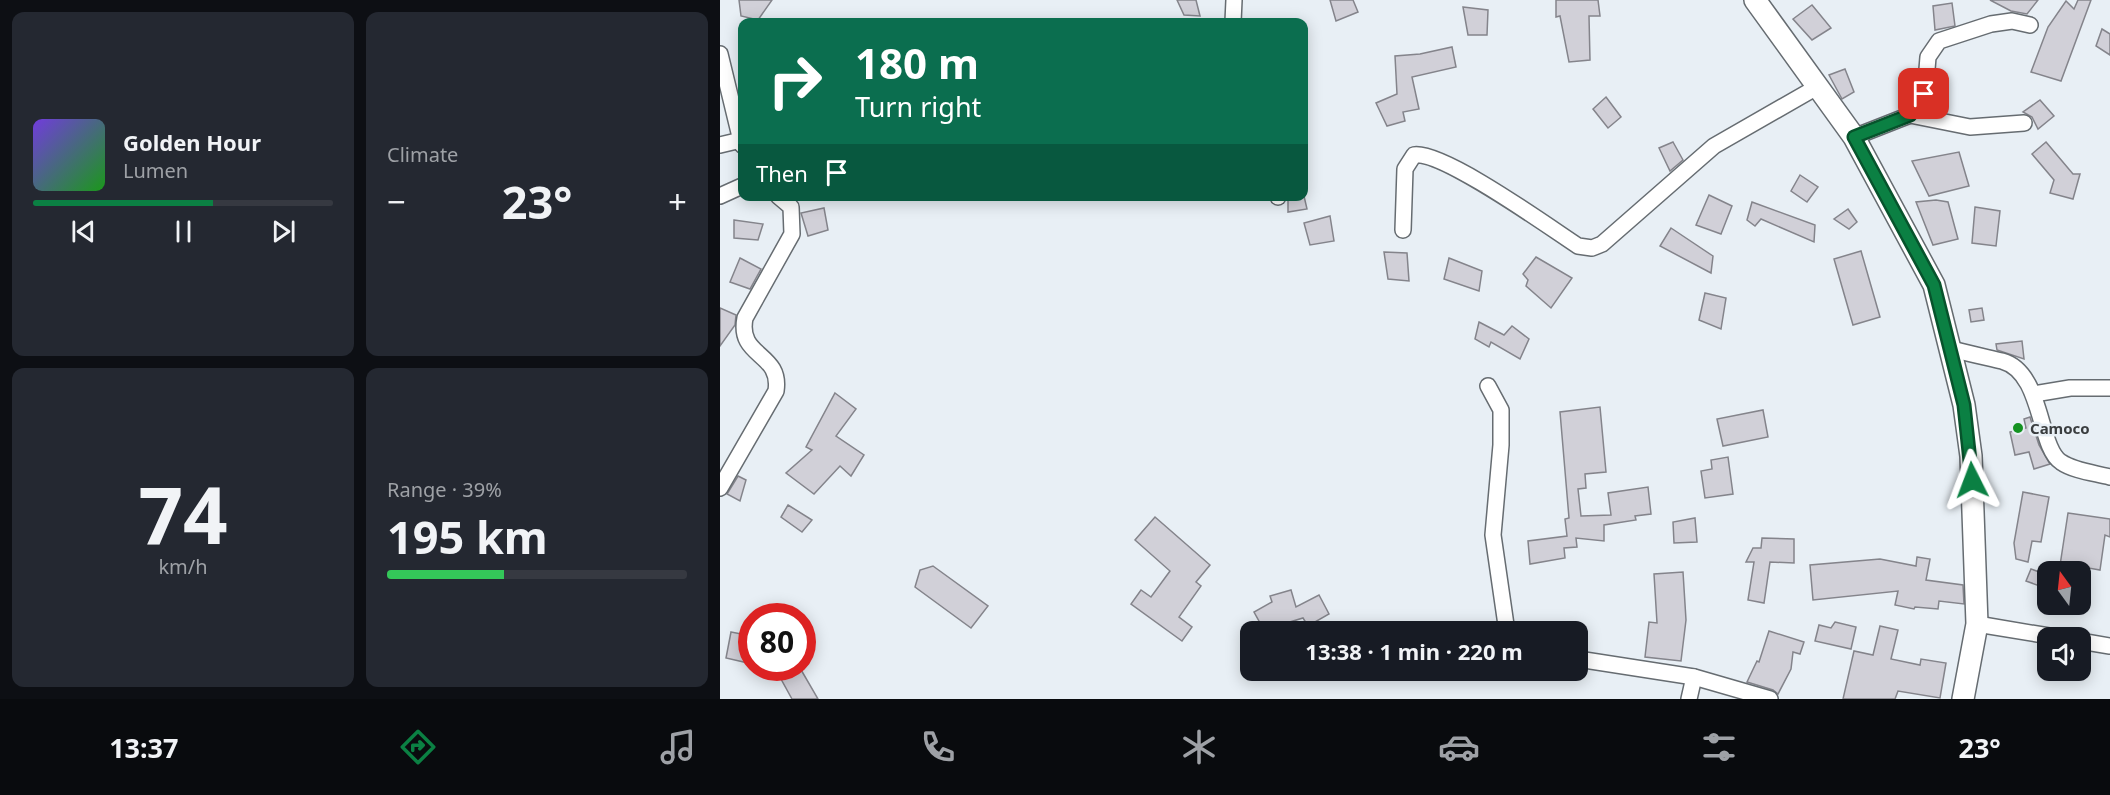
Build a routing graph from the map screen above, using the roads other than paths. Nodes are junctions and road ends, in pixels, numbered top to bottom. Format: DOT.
graph roads {
  1 [pos="1234,0"];
  2 [pos="1755,0"];
  3 [pos="1233,18"];
  4 [pos="2030,25"];
  5 [pos="720,54"];
  6 [pos="1817,87"];
  7 [pos="1910,115"];
  8 [pos="2024,123"];
  9 [pos="738,127"];
  10 [pos="1854,137"];
  11 [pos="738,143"];
  12 [pos="720,145"];
  13 [pos="738,188"];
  14 [pos="720,196"];
  15 [pos="784,201"];
  16 [pos="1403,230"];
  17 [pos="1948,348"];
  18 [pos="1488,386"];
  19 [pos="2110,388"];
  20 [pos="2034,394"];
  21 [pos="2110,477"];
  22 [pos="720,488"];
  23 [pos="1506,621"];
  24 [pos="1977,624"];
  25 [pos="2037,634"];
  26 [pos="2091,643"];
  27 [pos="2110,646"];
  28 [pos="1588,661"];
  29 [pos="1694,677"];
  30 [pos="1689,699"];
  31 [pos="1770,699"];
  32 [pos="1963,699"];
  1 -- 3 [label="street"];
  2 -- 6 [label="highway"];
  4 -- 7 [label="street"];
  5 -- 9 [label="street"];
  6 -- 10 [label="highway"];
  6 -- 16 [label="street"];
  7 -- 8 [label="street"];
  7 -- 10 [label="street"];
  10 -- 17 [label="highway"];
  11 -- 12 [label="street"];
  13 -- 14 [label="street"];
  15 -- 22 [label="street"];
  17 -- 20 [label="street"];
  17 -- 24 [label="highway"];
  18 -- 23 [label="street"];
  19 -- 20 [label="street"];
  20 -- 21 [label="street"];
  24 -- 25 [label="street"];
  24 -- 32 [label="highway"];
  26 -- 27 [label="street"];
  28 -- 29 [label="street"];
  29 -- 30 [label="street"];
  29 -- 31 [label="street"];
}
